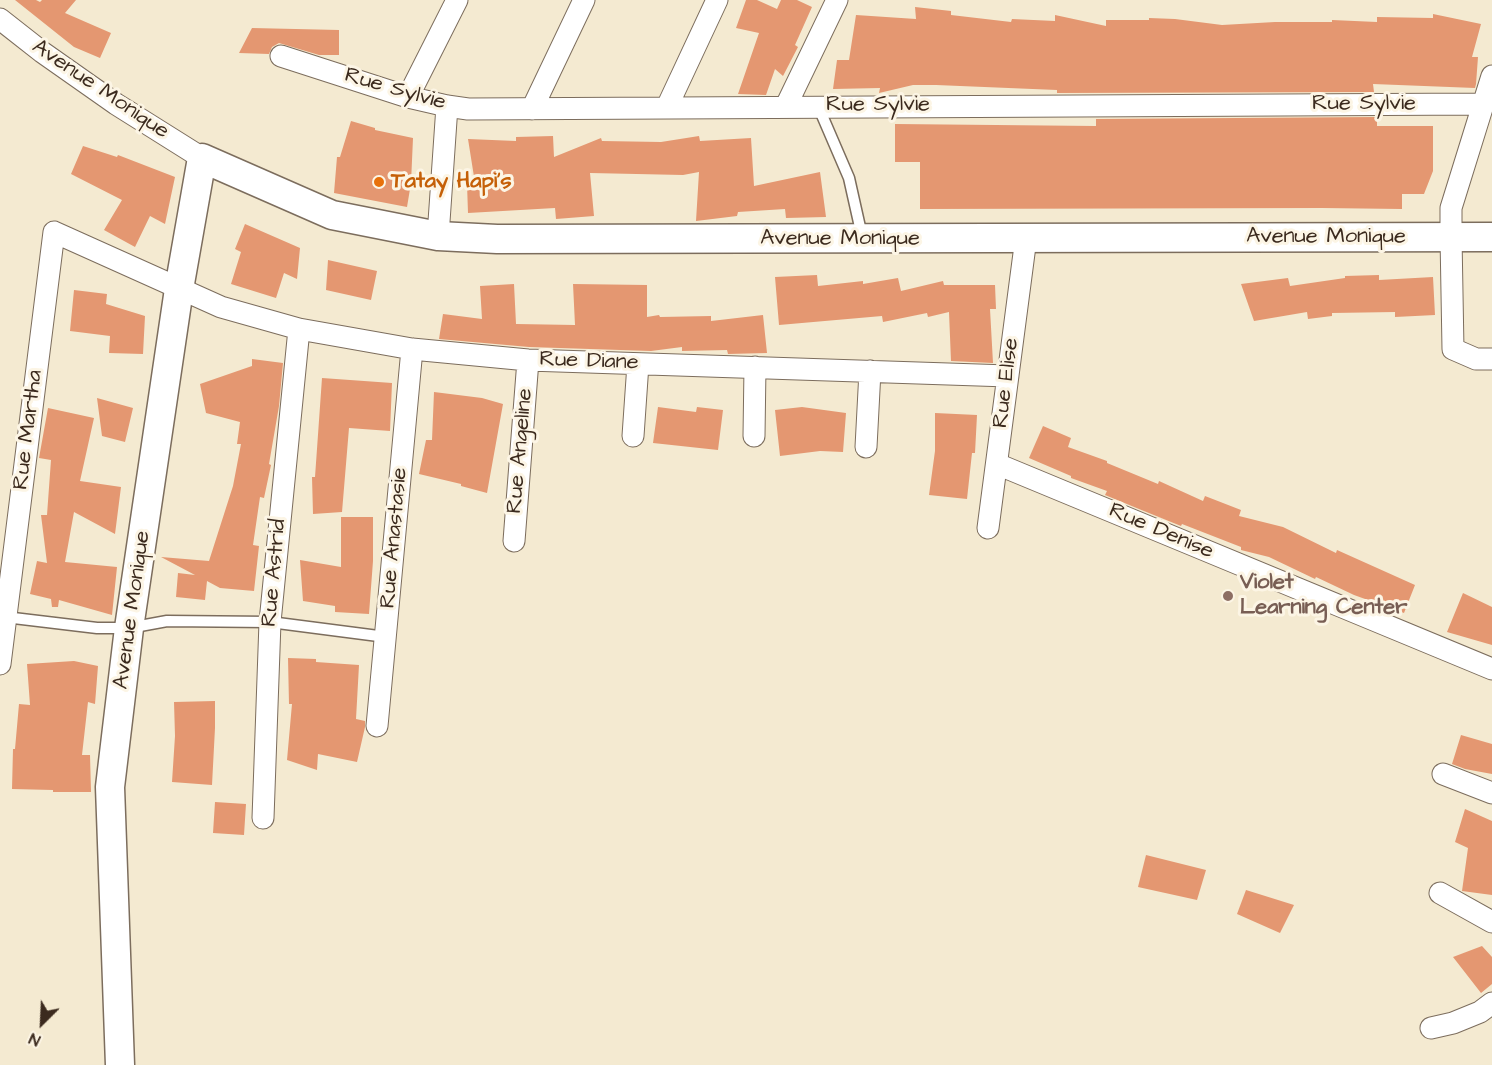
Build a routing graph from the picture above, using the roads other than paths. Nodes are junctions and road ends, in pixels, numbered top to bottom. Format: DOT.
graph roads {
  1 [pos="458,0"];
  2 [pos="584,0"];
  3 [pos="717,0"];
  4 [pos="837,0"];
  5 [pos="0,19"];
  6 [pos="281,56"];
  7 [pos="1492,76"];
  8 [pos="408,97"];
  9 [pos="1483,104"];
  10 [pos="447,106"];
  11 [pos="786,106"];
  12 [pos="818,106"];
  13 [pos="667,107"];
  14 [pos="532,109"];
  15 [pos="202,158"];
  16 [pos="54,232"];
  17 [pos="438,236"];
  18 [pos="1451,237"];
  19 [pos="1492,237"];
  20 [pos="1026,238"];
  21 [pos="863,239"];
  22 [pos="179,288"];
  23 [pos="299,329"];
  24 [pos="412,349"];
  25 [pos="1492,359"];
  26 [pos="528,360"];
  27 [pos="638,364"];
  28 [pos="755,368"];
  29 [pos="870,371"];
  30 [pos="1008,376"];
  31 [pos="633,436"];
  32 [pos="754,436"];
  33 [pos="866,447"];
  34 [pos="997,464"];
  35 [pos="988,528"];
  36 [pos="514,541"];
  37 [pos="5,617"];
  38 [pos="270,622"];
  39 [pos="129,628"];
  40 [pos="386,637"];
  41 [pos="0,664"];
  42 [pos="1492,669"];
  43 [pos="376,726"];
  44 [pos="1443,774"];
  45 [pos="1492,793"];
  46 [pos="263,818"];
  47 [pos="1440,893"];
  48 [pos="1492,922"];
  49 [pos="1492,1003"];
  50 [pos="1431,1028"];
  51 [pos="120,1065"];
  1 -- 8 [label="street"];
  2 -- 14 [label="street"];
  3 -- 13 [label="street"];
  4 -- 11 [label="street"];
  5 -- 15 [label="street, Avenue Monique"];
  6 -- 8 [label="street, Rue Sylvie"];
  7 -- 9 [label="street"];
  8 -- 10 [label="street, Rue Sylvie"];
  9 -- 12 [label="street, Rue Sylvie"];
  9 -- 18 [label="street"];
  10 -- 14 [label="street, Rue Sylvie"];
  10 -- 17 [label="street"];
  11 -- 12 [label="street, Rue Sylvie"];
  11 -- 13 [label="street, Rue Sylvie"];
  12 -- 21 [label="lane"];
  13 -- 14 [label="street, Rue Sylvie"];
  15 -- 17 [label="street, Avenue Monique"];
  15 -- 22 [label="street, Avenue Monique"];
  16 -- 22 [label="street, Rue Diane"];
  16 -- 37 [label="street, Rue Martha"];
  17 -- 21 [label="street, Avenue Monique"];
  18 -- 19 [label="street, Avenue Monique"];
  18 -- 20 [label="street, Avenue Monique"];
  18 -- 25 [label="street"];
  20 -- 21 [label="street, Avenue Monique"];
  20 -- 30 [label="street, Rue Elise"];
  22 -- 23 [label="street, Rue Diane"];
  22 -- 39 [label="street, Avenue Monique"];
  23 -- 24 [label="street, Rue Diane"];
  23 -- 38 [label="street, Rue Astrid"];
  24 -- 26 [label="street, Rue Diane"];
  24 -- 40 [label="street, Rue Anastasie"];
  26 -- 27 [label="street, Rue Diane"];
  26 -- 36 [label="street, Rue Angeline"];
  27 -- 28 [label="street, Rue Diane"];
  27 -- 31 [label="street"];
  28 -- 29 [label="street, Rue Diane"];
  28 -- 32 [label="street"];
  29 -- 30 [label="street, Rue Diane"];
  29 -- 33 [label="street"];
  30 -- 34 [label="street, Rue Elise"];
  34 -- 35 [label="street, Rue Elise"];
  34 -- 42 [label="street, Rue Denise"];
  37 -- 39 [label="lane"];
  37 -- 41 [label="street, Rue Martha"];
  38 -- 39 [label="lane"];
  38 -- 40 [label="lane"];
  38 -- 46 [label="street, Rue Astrid"];
  39 -- 51 [label="street, Avenue Monique"];
  40 -- 43 [label="street, Rue Anastasie"];
  44 -- 45 [label="street"];
  47 -- 48 [label="street"];
  49 -- 50 [label="street"];
}
